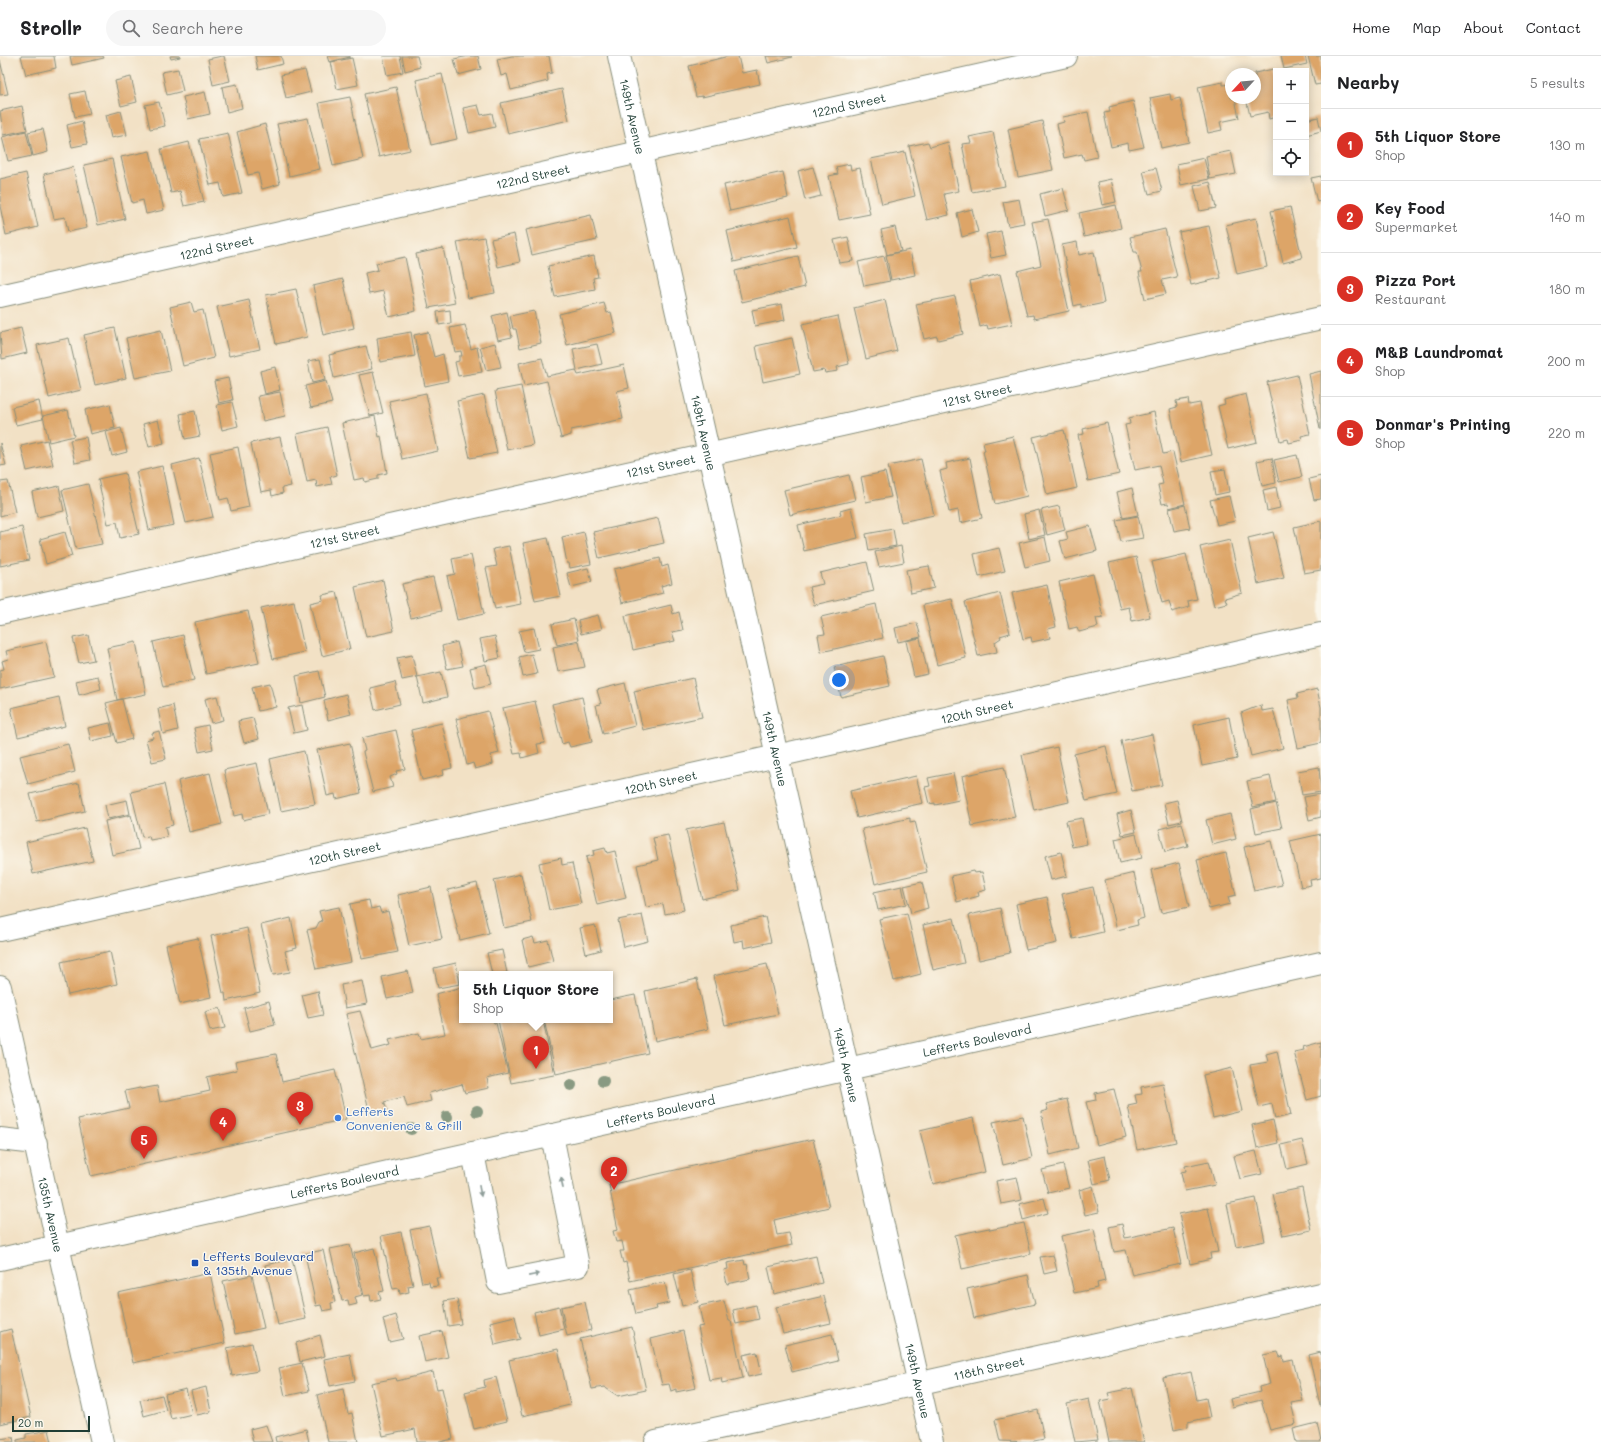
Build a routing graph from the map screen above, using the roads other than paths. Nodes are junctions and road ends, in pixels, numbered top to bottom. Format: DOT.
graph roads {
  1 [pos="619,56"];
  2 [pos="1066,56"];
  3 [pos="640,151"];
  4 [pos="0,296"];
  5 [pos="1321,318"];
  6 [pos="708,454"];
  7 [pos="0,612"];
  8 [pos="1321,634"];
  9 [pos="777,756"];
  10 [pos="0,930"];
  11 [pos="1321,963"];
  12 [pos="0,987"];
  13 [pos="847,1069"];
  14 [pos="552,1135"];
  15 [pos="0,1139"];
  16 [pos="36,1143"];
  17 [pos="473,1153"];
  18 [pos="58,1246"];
  19 [pos="0,1259"];
  20 [pos="1321,1294"];
  21 [pos="918,1383"];
  22 [pos="102,1442"];
  23 [pos="656,1442"];
  24 [pos="932,1442"];
  1 -- 3 [label="street, 149th Avenue"];
  2 -- 3 [label="street, 122nd Street"];
  3 -- 4 [label="street, 122nd Street"];
  3 -- 6 [label="street, 149th Avenue"];
  5 -- 6 [label="street, 121st Street"];
  6 -- 7 [label="street, 121st Street"];
  6 -- 9 [label="street, 149th Avenue"];
  8 -- 9 [label="street, 120th Street"];
  9 -- 10 [label="street, 120th Street"];
  9 -- 13 [label="street, 149th Avenue"];
  11 -- 13 [label="street, Lefferts Boulevard"];
  12 -- 16 [label="street, 135th Avenue"];
  13 -- 14 [label="street, Lefferts Boulevard"];
  13 -- 21 [label="street, 149th Avenue"];
  14 -- 17 [label="street, Lefferts Boulevard"];
  17 -- 14 [label="street, one-way"];
  15 -- 16 [label="street"];
  16 -- 18 [label="street, 135th Avenue"];
  17 -- 18 [label="street, Lefferts Boulevard"];
  18 -- 19 [label="street, Lefferts Boulevard"];
  18 -- 22 [label="street, 135th Avenue"];
  20 -- 21 [label="street, 118th Street"];
  21 -- 23 [label="street, 118th Street"];
  21 -- 24 [label="street, 149th Avenue"];
}
